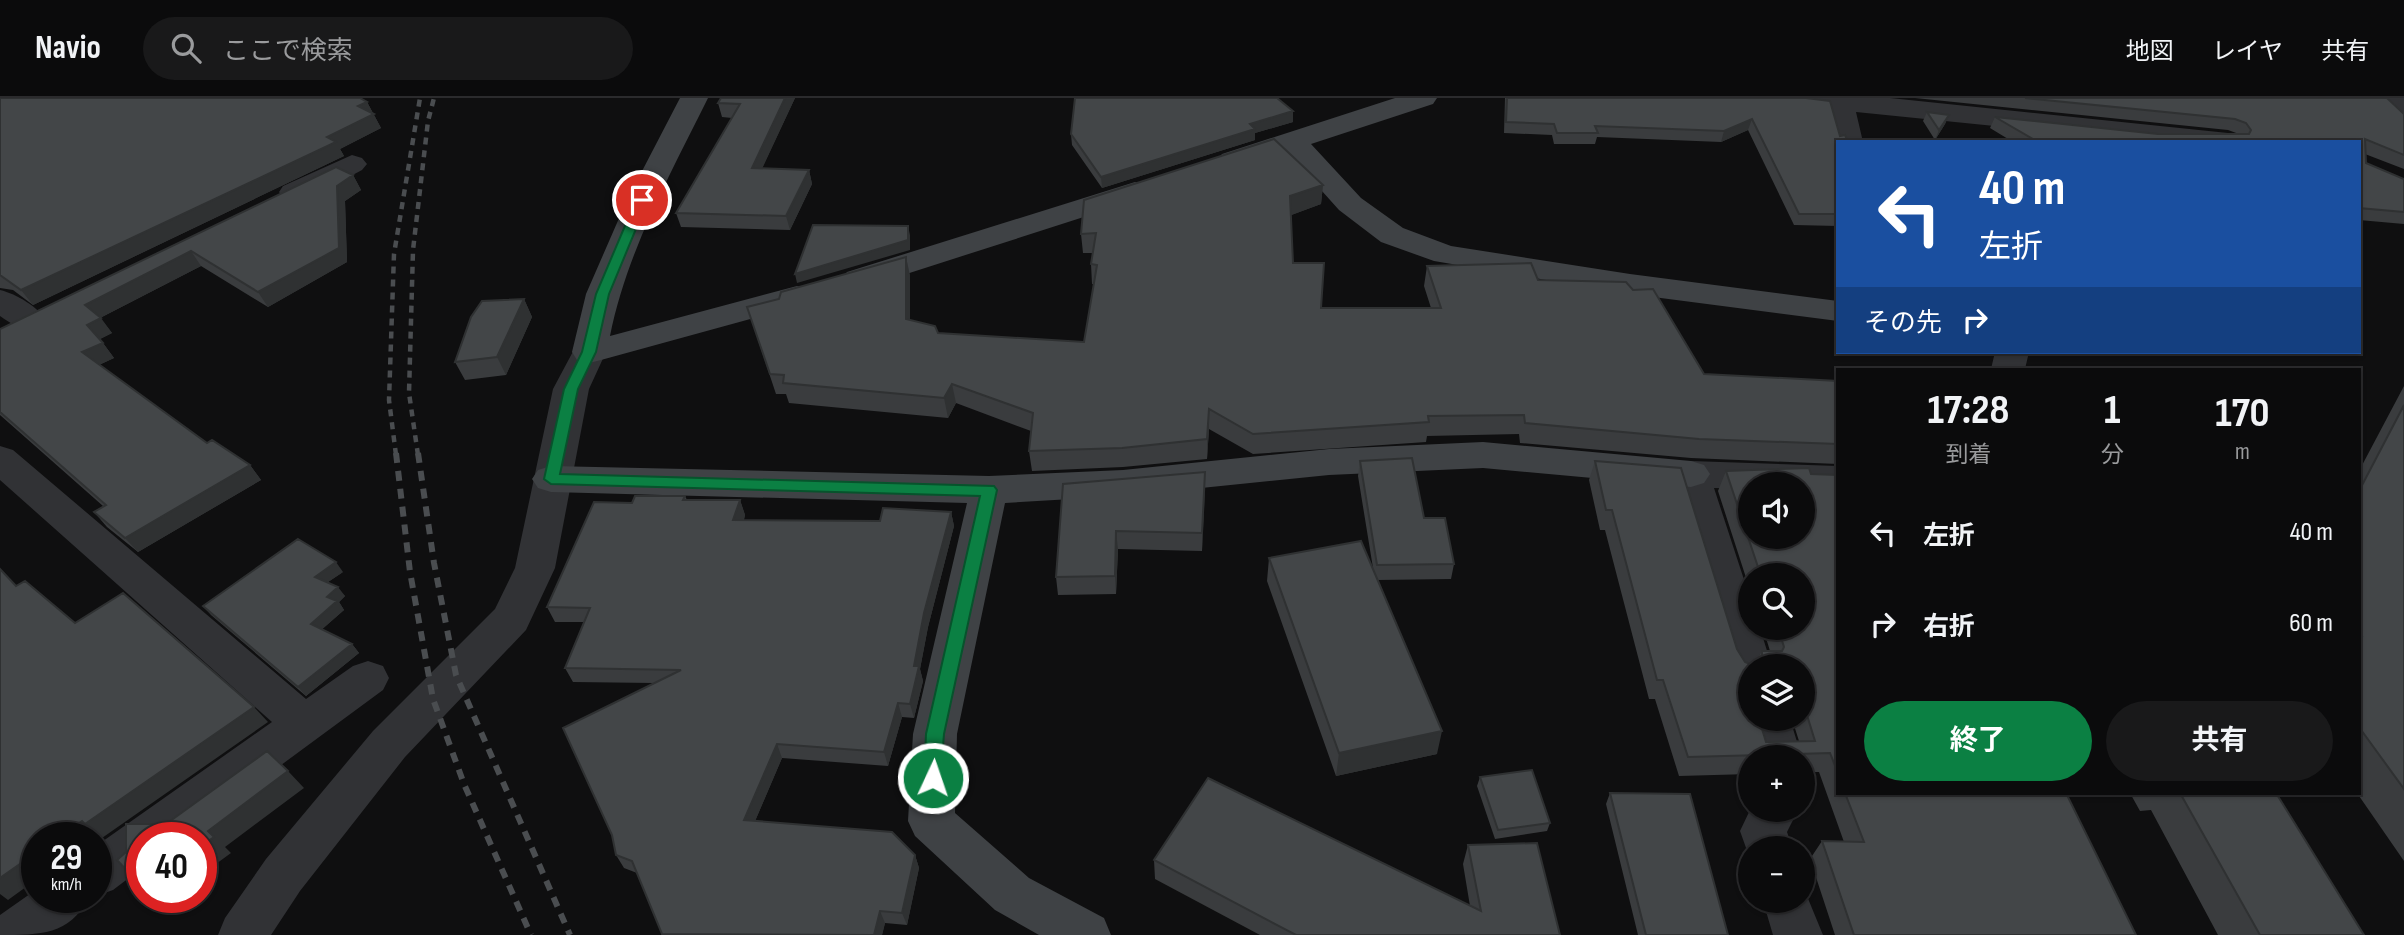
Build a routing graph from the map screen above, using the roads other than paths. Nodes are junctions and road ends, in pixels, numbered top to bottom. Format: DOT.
graph roads {
  1 [pos="694,98"];
  2 [pos="1423,98"];
  3 [pos="1792,98"];
  4 [pos="2393,98"];
  5 [pos="1840,103"];
  6 [pos="1979,106"];
  7 [pos="2404,110"];
  8 [pos="2140,136"];
  9 [pos="1849,140"];
  10 [pos="2199,140"];
  11 [pos="1293,141"];
  12 [pos="352,164"];
  13 [pos="1199,171"];
  14 [pos="1160,183"];
  15 [pos="266,206"];
  16 [pos="0,300"];
  17 [pos="1836,312"];
  18 [pos="0,337"];
  19 [pos="589,352"];
  20 [pos="0,459"];
  21 [pos="1691,474"];
  22 [pos="551,479"];
  23 [pos="1836,479"];
  24 [pos="989,490"];
  25 [pos="1747,654"];
  26 [pos="368,678"];
  27 [pos="303,723"];
  28 [pos="166,822"];
  29 [pos="43,913"];
  30 [pos="1791,913"];
  31 [pos="13,935"];
  32 [pos="243,935"];
  33 [pos="1086,935"];
  34 [pos="1798,935"];
  1 -- 19 [label="street"];
  2 -- 11 [label="street"];
  3 -- 5 [label="street"];
  4 -- 7 [label="street"];
  5 -- 6 [label="street"];
  5 -- 9 [label="street"];
  6 -- 8 [label="street"];
  8 -- 10 [label="street"];
  11 -- 13 [label="street"];
  11 -- 17 [label="street"];
  12 -- 15 [label="street"];
  14 -- 19 [label="street"];
  16 -- 18 [label="street"];
  19 -- 22 [label="street"];
  20 -- 27 [label="street"];
  21 -- 23 [label="street"];
  21 -- 24 [label="street"];
  21 -- 25 [label="street"];
  22 -- 24 [label="street"];
  22 -- 32 [label="street"];
  24 -- 33 [label="street"];
  26 -- 27 [label="street"];
  27 -- 28 [label="street"];
  29 -- 31 [label="street"];
  30 -- 34 [label="street"];
}
